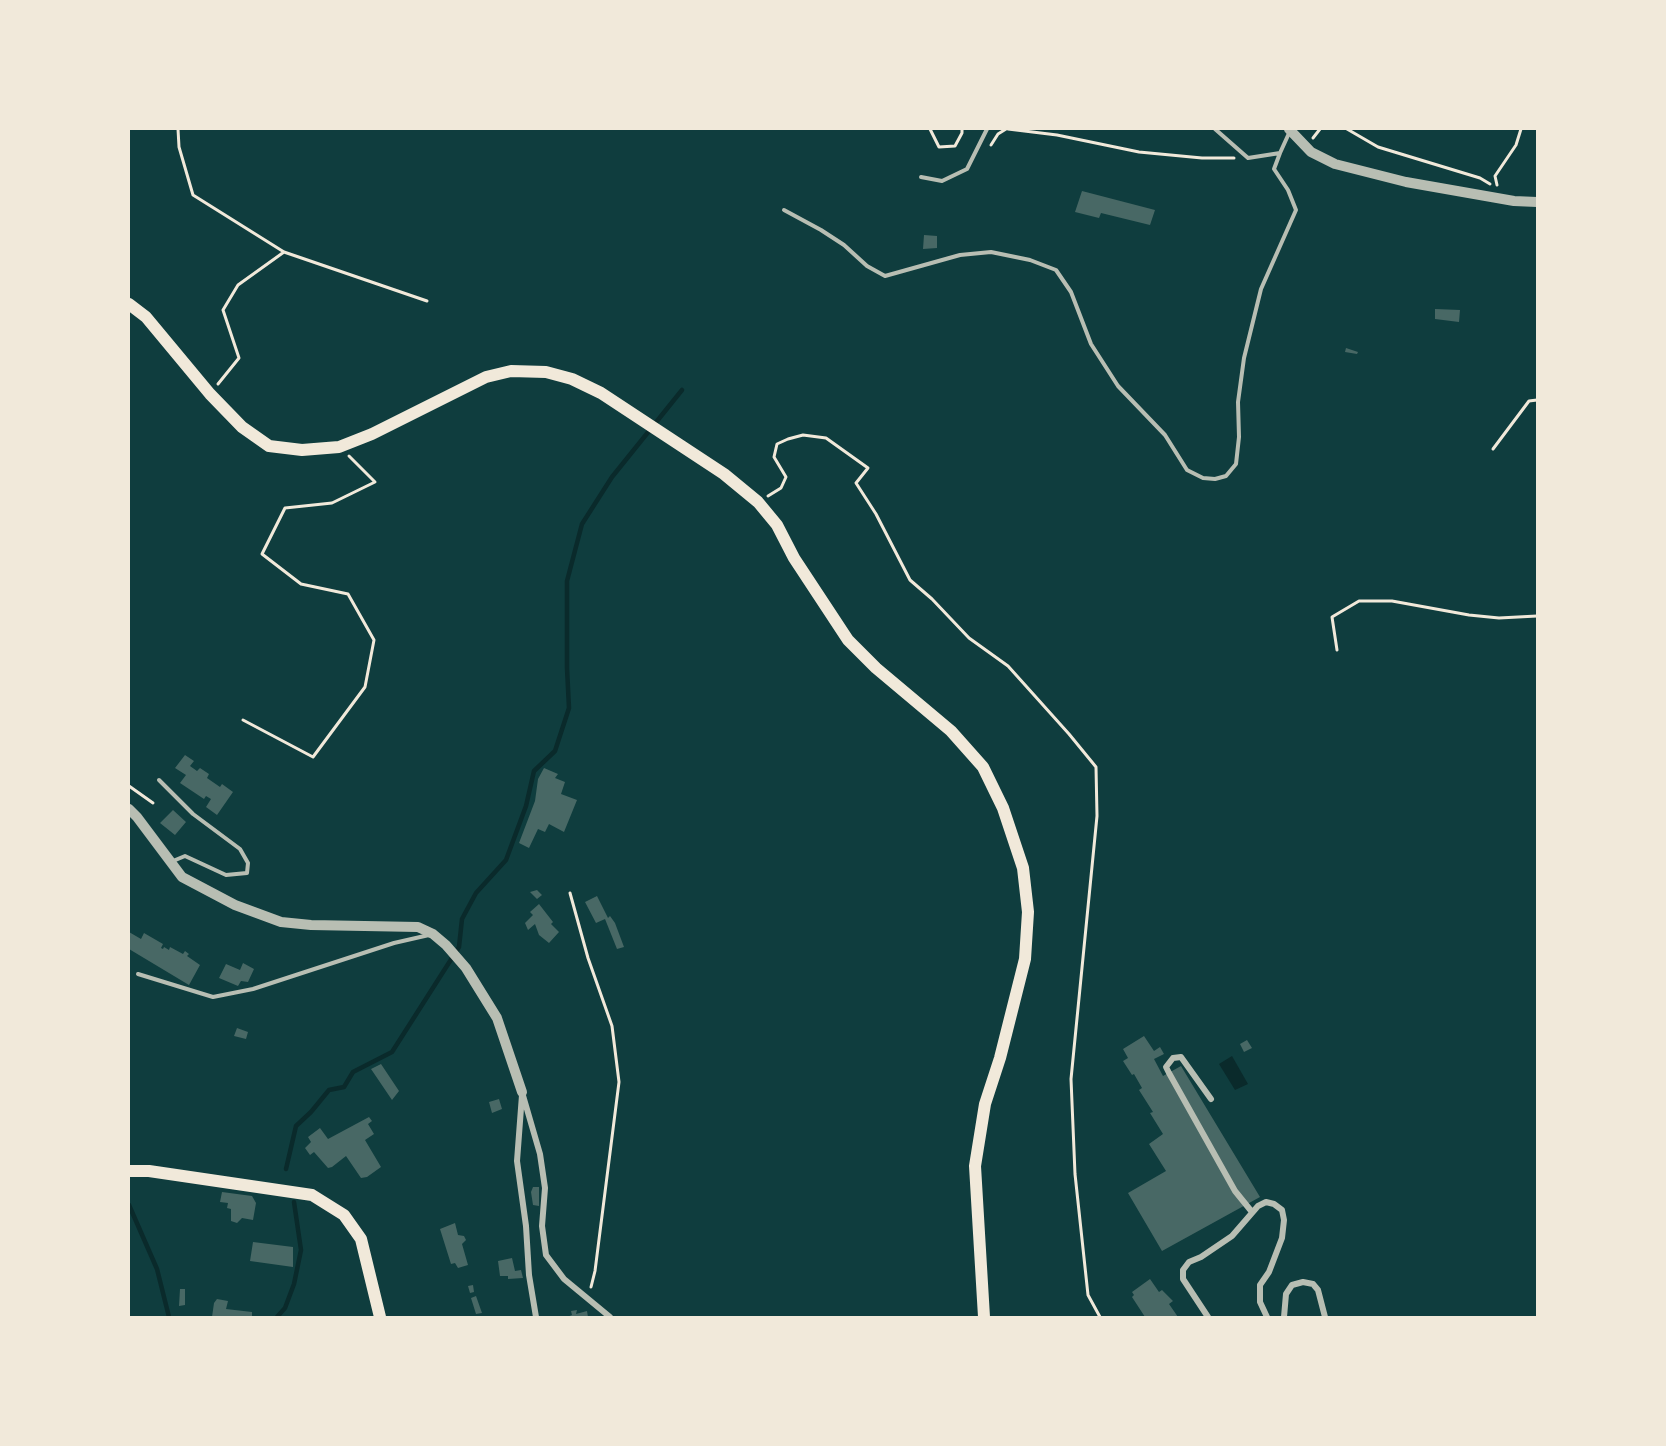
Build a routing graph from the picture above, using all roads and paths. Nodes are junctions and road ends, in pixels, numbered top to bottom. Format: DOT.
graph roads {
  1 [pos="178,129"];
  2 [pos="930,129"];
  3 [pos="962,129"];
  4 [pos="987,129"];
  5 [pos="1007,129"];
  6 [pos="1215,129"];
  7 [pos="1347,129"];
  8 [pos="1521,129"];
  9 [pos="1289,130"];
  10 [pos="991,146"];
  11 [pos="1280,153"];
  12 [pos="1248,158"];
  13 [pos="921,177"];
  14 [pos="1537,202"];
  15 [pos="784,210"];
  16 [pos="284,252"];
  17 [pos="427,302"];
  18 [pos="129,304"];
  19 [pos="210,394"];
  20 [pos="1537,400"];
  21 [pos="339,447"];
  22 [pos="1493,448"];
  23 [pos="1537,616"];
  24 [pos="1336,650"];
  25 [pos="243,720"];
  26 [pos="159,780"];
  27 [pos="129,786"];
  28 [pos="153,803"];
  29 [pos="129,809"];
  30 [pos="170,862"];
  31 [pos="570,893"];
  32 [pos="433,934"];
  33 [pos="138,974"];
  34 [pos="522,1092"];
  35 [pos="1210,1099"];
  36 [pos="129,1171"];
  37 [pos="1252,1212"];
  38 [pos="588,1298"];
  39 [pos="380,1317"];
  40 [pos="536,1317"];
  41 [pos="610,1317"];
  42 [pos="984,1317"];
  43 [pos="1208,1317"];
  44 [pos="1267,1317"];
  45 [pos="1284,1317"];
  46 [pos="1325,1317"];
  1 -- 16 [label="path"];
  2 -- 3 [label="path"];
  4 -- 13 [label="lane"];
  5 -- 10 [label="path"];
  5 -- 12 [label="path"];
  6 -- 12 [label="lane"];
  7 -- 8 [label="path"];
  9 -- 11 [label="lane"];
  9 -- 14 [label="street"];
  11 -- 12 [label="lane"];
  11 -- 15 [label="lane"];
  16 -- 17 [label="path"];
  16 -- 19 [label="path"];
  18 -- 19 [label="main road"];
  19 -- 21 [label="main road"];
  20 -- 22 [label="path"];
  21 -- 25 [label="path"];
  21 -- 42 [label="main road"];
  23 -- 24 [label="path"];
  26 -- 30 [label="lane"];
  27 -- 28 [label="path"];
  29 -- 30 [label="street"];
  30 -- 32 [label="street"];
  31 -- 38 [label="path"];
  32 -- 33 [label="lane"];
  32 -- 34 [label="street"];
  34 -- 38 [label="street"];
  34 -- 40 [label="street"];
  35 -- 37 [label="street"];
  36 -- 39 [label="main road"];
  37 -- 43 [label="street"];
  37 -- 44 [label="street"];
  38 -- 41 [label="street"];
  45 -- 46 [label="street"];
}
